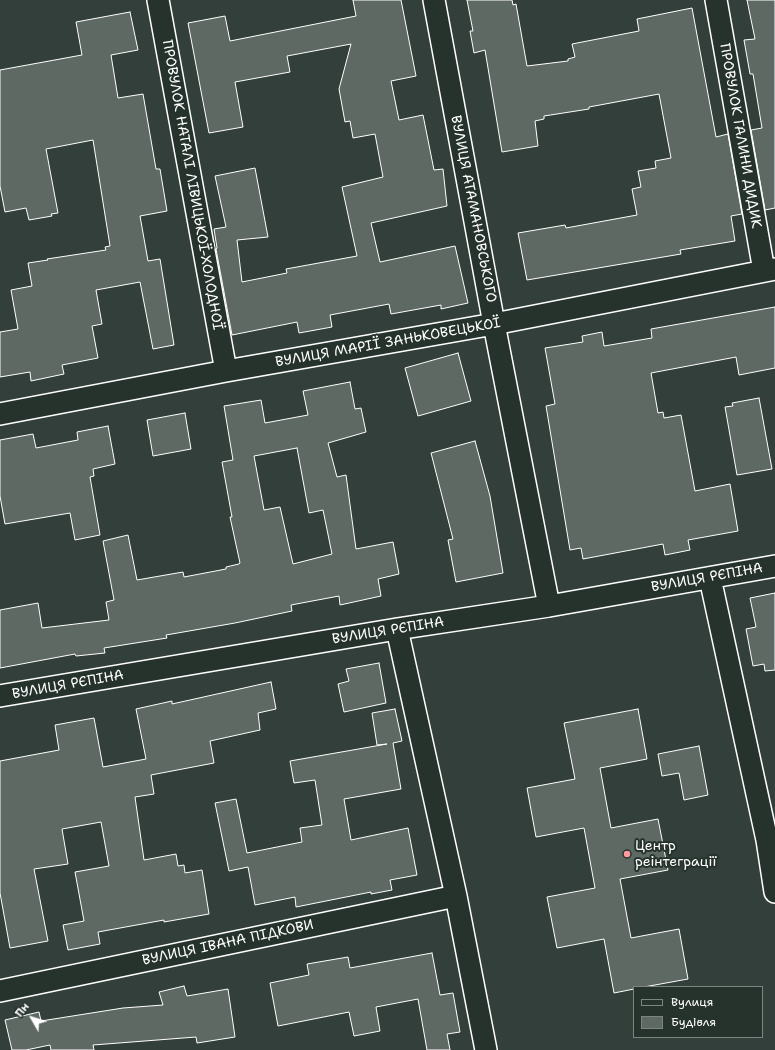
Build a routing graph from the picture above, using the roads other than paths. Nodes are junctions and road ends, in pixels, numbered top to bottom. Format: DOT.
graph roads {
  1 [pos="158,0"];
  2 [pos="434,0"];
  3 [pos="716,0"];
  4 [pos="770,270"];
  5 [pos="494,324"];
  6 [pos="226,371"];
  7 [pos="0,414"];
  8 [pos="775,566"];
  9 [pos="710,578"];
  10 [pos="549,606"];
  11 [pos="397,629"];
  12 [pos="0,696"];
  13 [pos="771,840"];
  14 [pos="775,892"];
  15 [pos="456,896"];
  16 [pos="0,991"];
  17 [pos="486,1050"];
  1 -- 6 [label="street, ПРОВУЛОК НАТАЛІ ЛІВИЦЬКОЇ-ХОЛОДНОЇ"];
  2 -- 5 [label="street, ВУЛИЦЯ АТАМАНОВСЬКОГО"];
  3 -- 4 [label="street, ПРОВУЛОК ГАЛИНИ ДИДИК"];
  4 -- 5 [label="street, ВУЛИЦЯ МАРІЇ ЗАНЬКОВЕЦЬКОЇ"];
  5 -- 6 [label="street, ВУЛИЦЯ МАРІЇ ЗАНЬКОВЕЦЬКОЇ"];
  5 -- 10 [label="street, ВУЛИЦЯ АТАМАНОВСЬКОГО"];
  6 -- 7 [label="street, ВУЛИЦЯ МАРІЇ ЗАНЬКОВЕЦЬКОЇ"];
  8 -- 9 [label="street, ВУЛИЦЯ РЄПІНА"];
  9 -- 10 [label="street, ВУЛИЦЯ РЄПІНА"];
  9 -- 13 [label="street"];
  10 -- 11 [label="street, ВУЛИЦЯ РЄПІНА"];
  11 -- 12 [label="street, ВУЛИЦЯ РЄПІНА"];
  11 -- 15 [label="street"];
  13 -- 14 [label="street"];
  15 -- 16 [label="street, ВУЛИЦЯ ІВАНА ПІДКОВИ"];
  15 -- 17 [label="street"];
}
